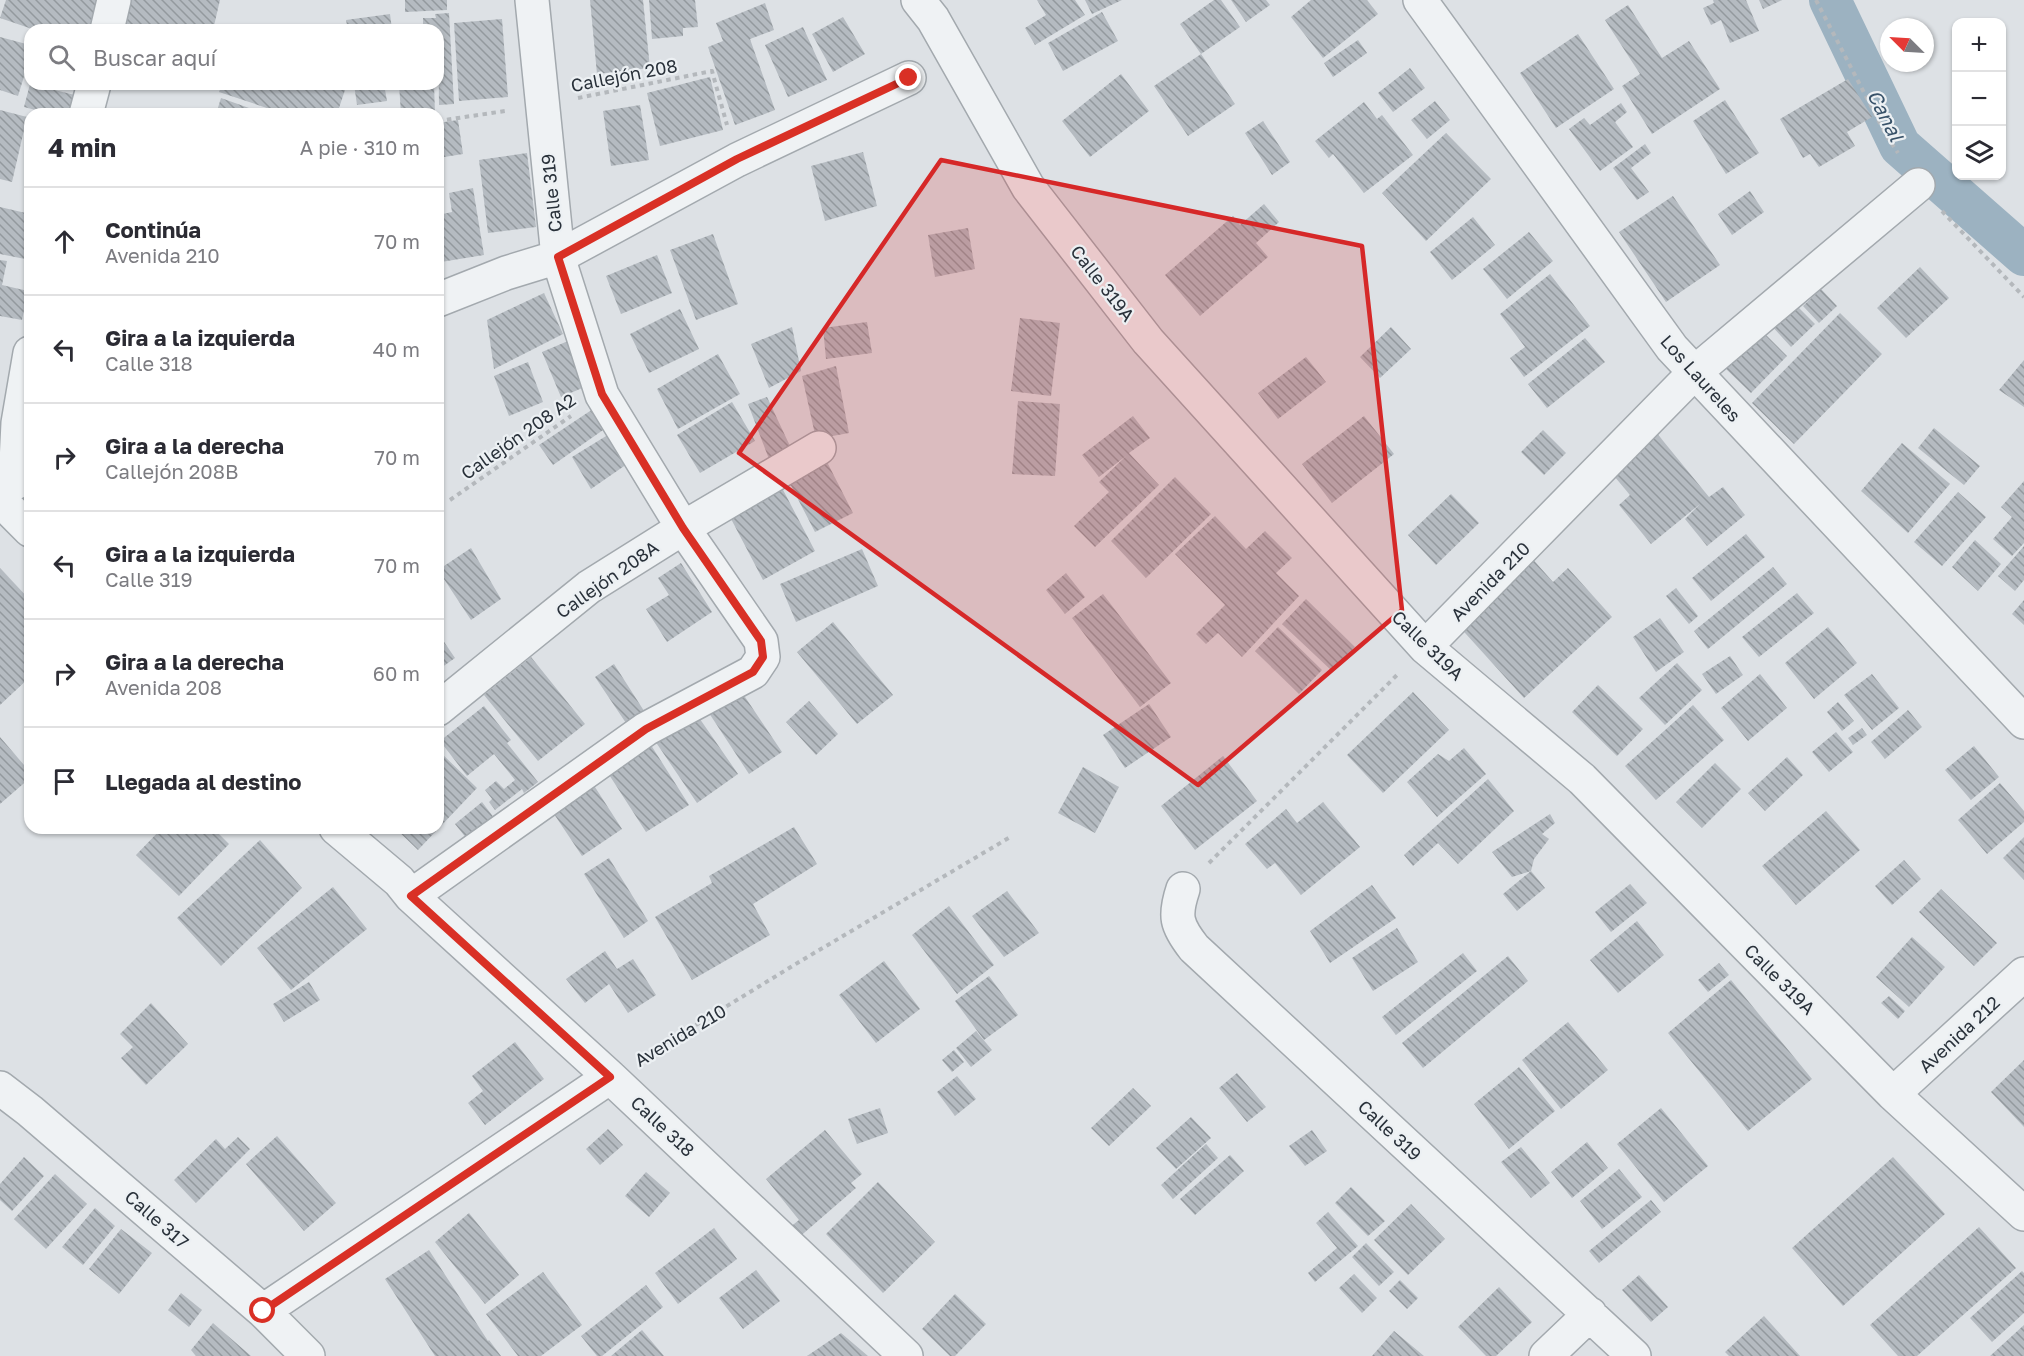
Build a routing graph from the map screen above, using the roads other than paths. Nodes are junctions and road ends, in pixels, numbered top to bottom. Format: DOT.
graph roads {
  1 [pos="114,0"];
  2 [pos="532,0"];
  3 [pos="1420,0"];
  4 [pos="934,6"];
  5 [pos="108,24"];
  6 [pos="909,78"];
  7 [pos="92,90"];
  8 [pos="88,108"];
  9 [pos="1918,185"];
  10 [pos="558,257"];
  11 [pos="444,298"];
  12 [pos="1694,373"];
  13 [pos="24,388"];
  14 [pos="819,448"];
  15 [pos="11,488"];
  16 [pos="24,517"];
  17 [pos="683,528"];
  18 [pos="1425,647"];
  19 [pos="444,704"];
  20 [pos="2024,722"];
  21 [pos="343,834"];
  22 [pos="1183,889"];
  23 [pos="411,896"];
  24 [pos="2024,974"];
  25 [pos="610,1077"];
  26 [pos="0,1088"];
  27 [pos="1893,1094"];
  28 [pos="2024,1214"];
  29 [pos="263,1311"];
  30 [pos="1590,1314"];
  31 [pos="308,1356"];
  32 [pos="906,1356"];
  33 [pos="1546,1356"];
  34 [pos="1634,1356"];
  1 -- 5 [label="street"];
  2 -- 10 [label="street, Calle 319"];
  3 -- 12 [label="street, Los Laureles"];
  4 -- 18 [label="street, Calle 319A"];
  6 -- 10 [label="street"];
  7 -- 8 [label="street"];
  9 -- 12 [label="street, Avenida 210"];
  10 -- 11 [label="street"];
  10 -- 17 [label="street, Calle 319"];
  12 -- 18 [label="street, Avenida 210"];
  12 -- 20 [label="street, Los Laureles"];
  13 -- 15 [label="street"];
  14 -- 17 [label="street, Callejón 208A"];
  15 -- 16 [label="street"];
  17 -- 19 [label="street, Callejón 208A"];
  17 -- 23 [label="street, Calle 319"];
  18 -- 27 [label="street, Calle 319A"];
  21 -- 23 [label="street, Calle 318"];
  22 -- 30 [label="street, Calle 319"];
  23 -- 25 [label="street, Calle 318"];
  24 -- 27 [label="street, Avenida 212"];
  25 -- 29 [label="street"];
  25 -- 32 [label="street, Calle 318"];
  26 -- 29 [label="street, Calle 317"];
  27 -- 28 [label="street, Calle 319A"];
  29 -- 31 [label="street, Calle 317"];
  30 -- 33 [label="street"];
  30 -- 34 [label="street, Calle 319"];
}
